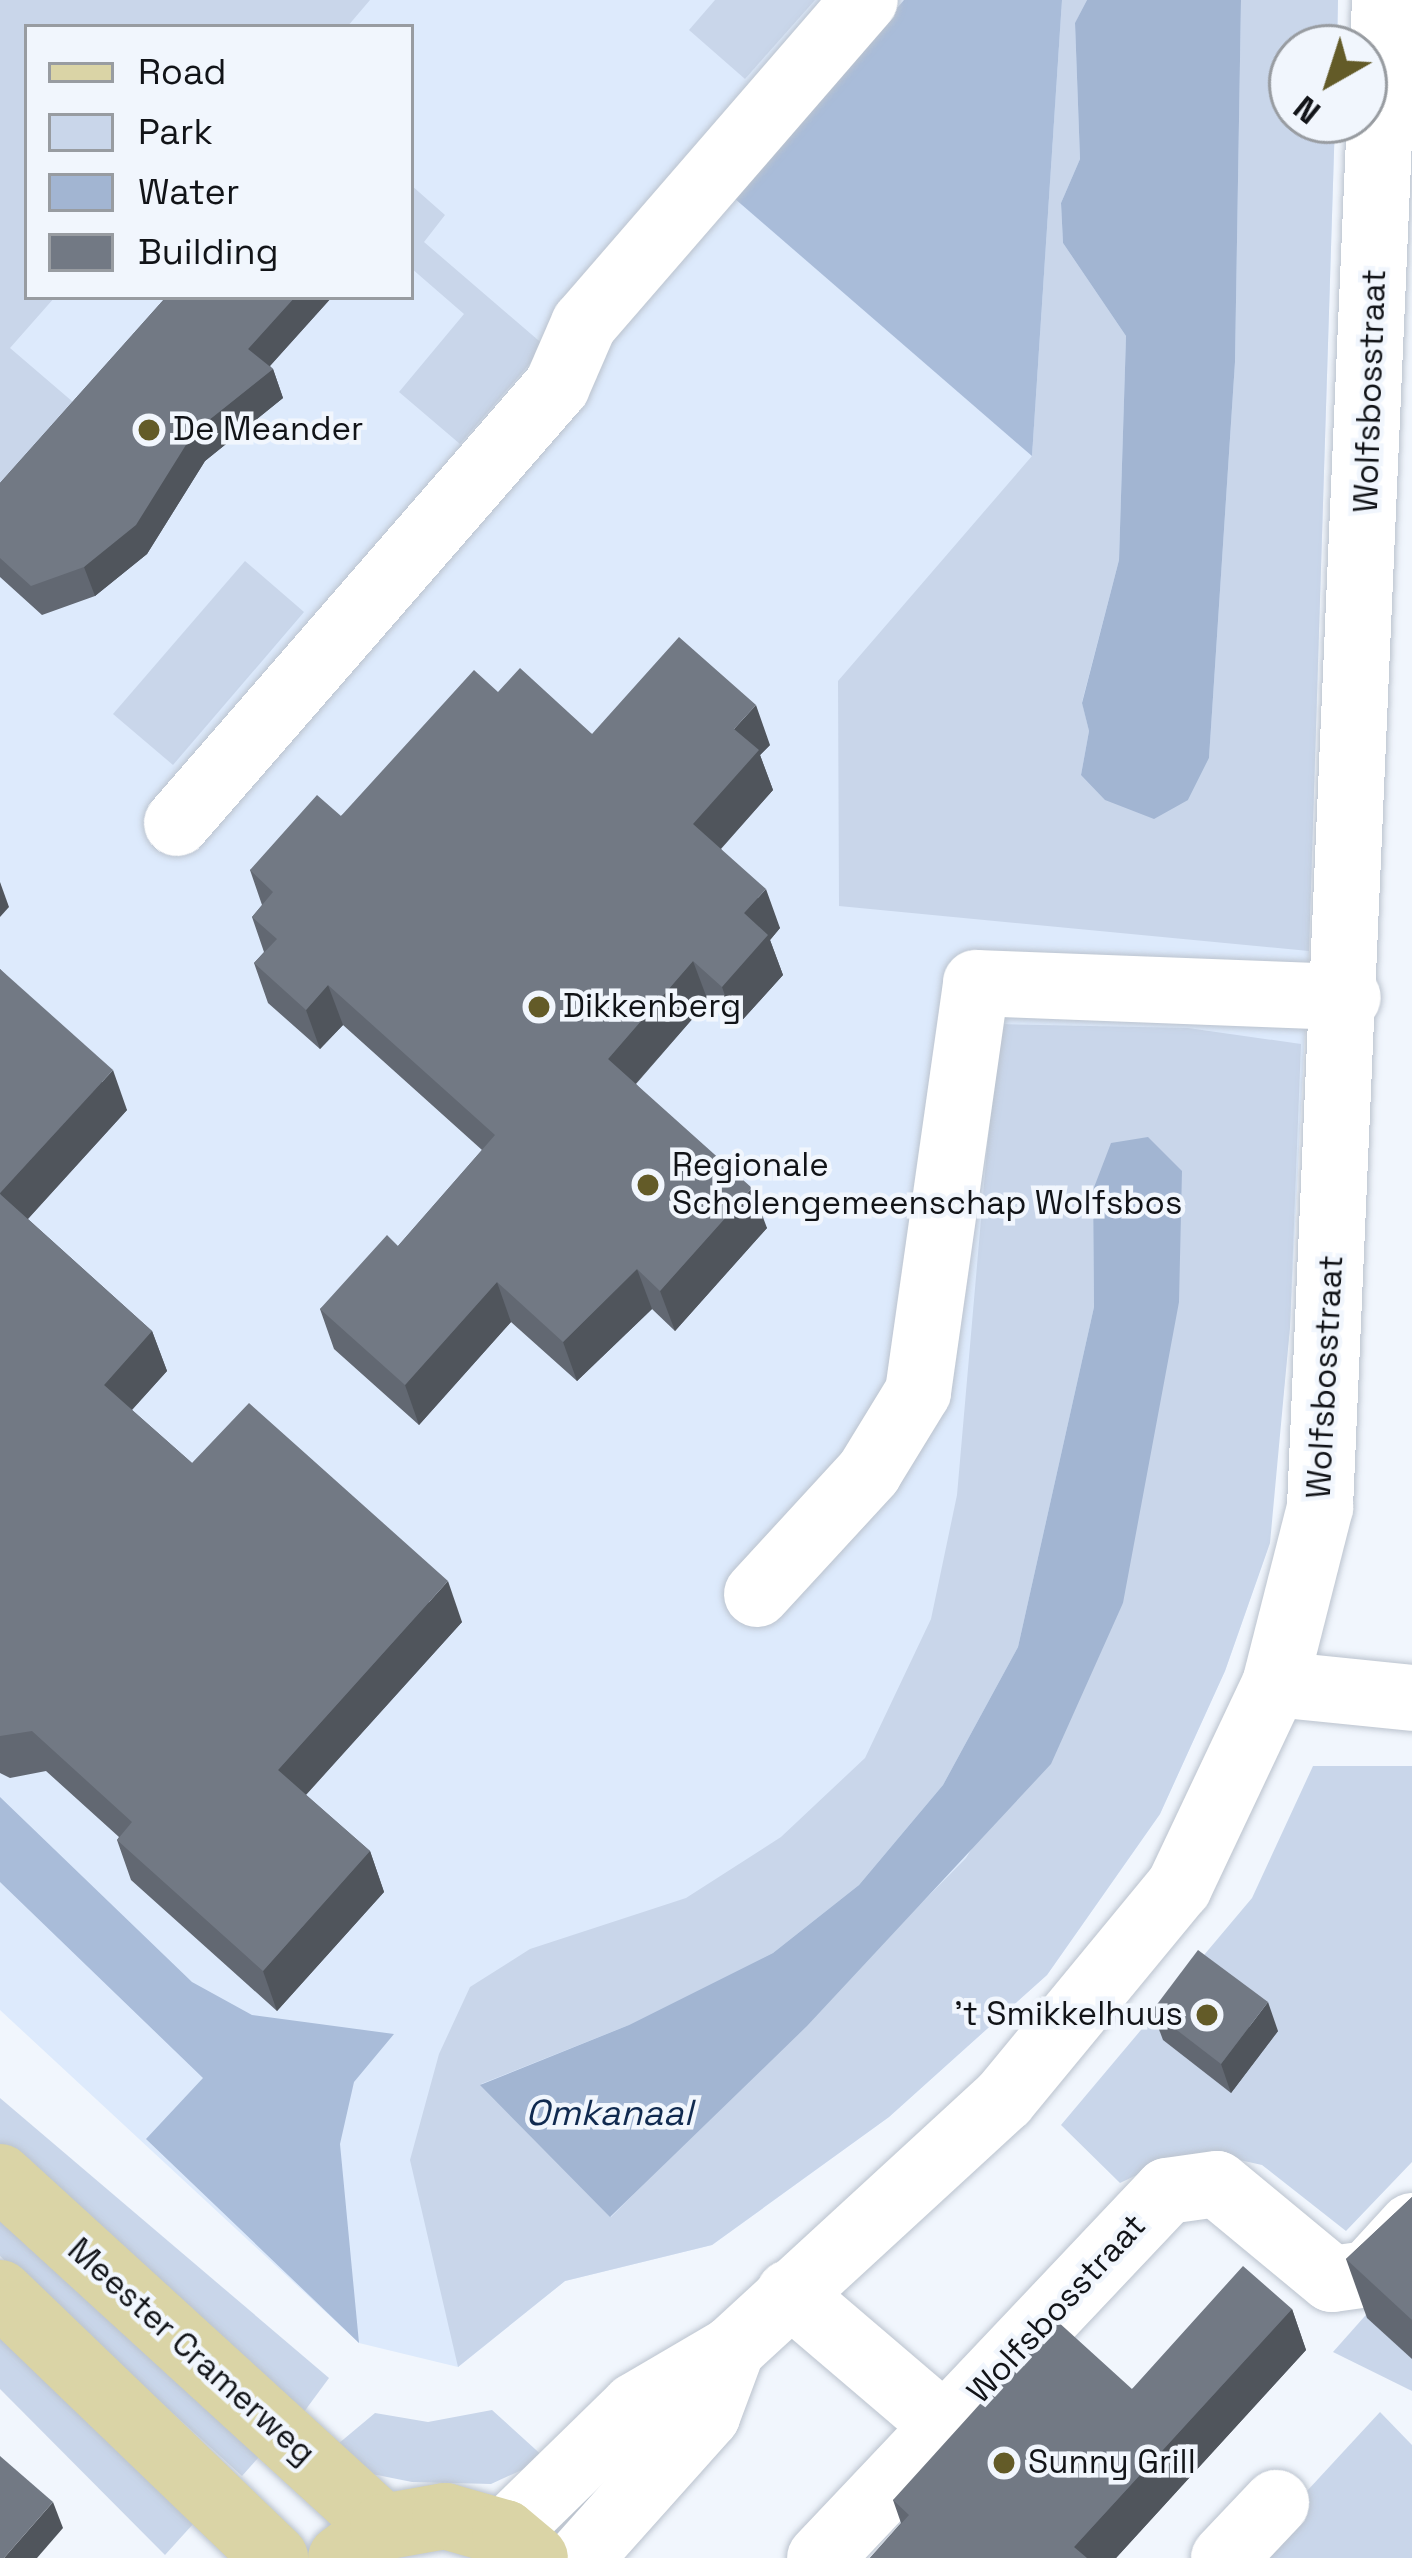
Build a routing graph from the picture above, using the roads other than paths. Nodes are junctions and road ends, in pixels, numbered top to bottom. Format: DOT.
graph roads {
  1 [pos="865,0"];
  2 [pos="1385,0"];
  3 [pos="177,823"];
  4 [pos="1348,997"];
  5 [pos="757,1594"];
  6 [pos="1275,1684"];
  7 [pos="1412,1698"];
  8 [pos="0,2176"];
  9 [pos="1412,2226"];
  10 [pos="0,2293"];
  11 [pos="789,2293"];
  12 [pos="732,2349"];
  13 [pos="947,2428"];
  14 [pos="1276,2503"];
  15 [pos="362,2542"];
  16 [pos="520,2546"];
  17 [pos="275,2558"];
  18 [pos="580,2558"];
  19 [pos="820,2558"];
  20 [pos="1223,2558"];
  1 -- 3 [label="street"];
  2 -- 4 [label="street, Wolfsbosstraat"];
  4 -- 5 [label="street"];
  4 -- 6 [label="street, Wolfsbosstraat"];
  6 -- 7 [label="street"];
  6 -- 11 [label="street, Wolfsbosstraat"];
  8 -- 15 [label="main road, Meester Cramerweg"];
  9 -- 13 [label="street, Wolfsbosstraat"];
  10 -- 17 [label="main road"];
  11 -- 12 [label="street, Wolfsbosstraat"];
  11 -- 13 [label="street, Wolfsbosstraat"];
  12 -- 16 [label="street, Wolfsbosstraat"];
  12 -- 18 [label="street, Wolfsbosstraat"];
  13 -- 19 [label="street, Wolfsbosstraat"];
  14 -- 20 [label="street"];
  15 -- 16 [label="main road"];
}
